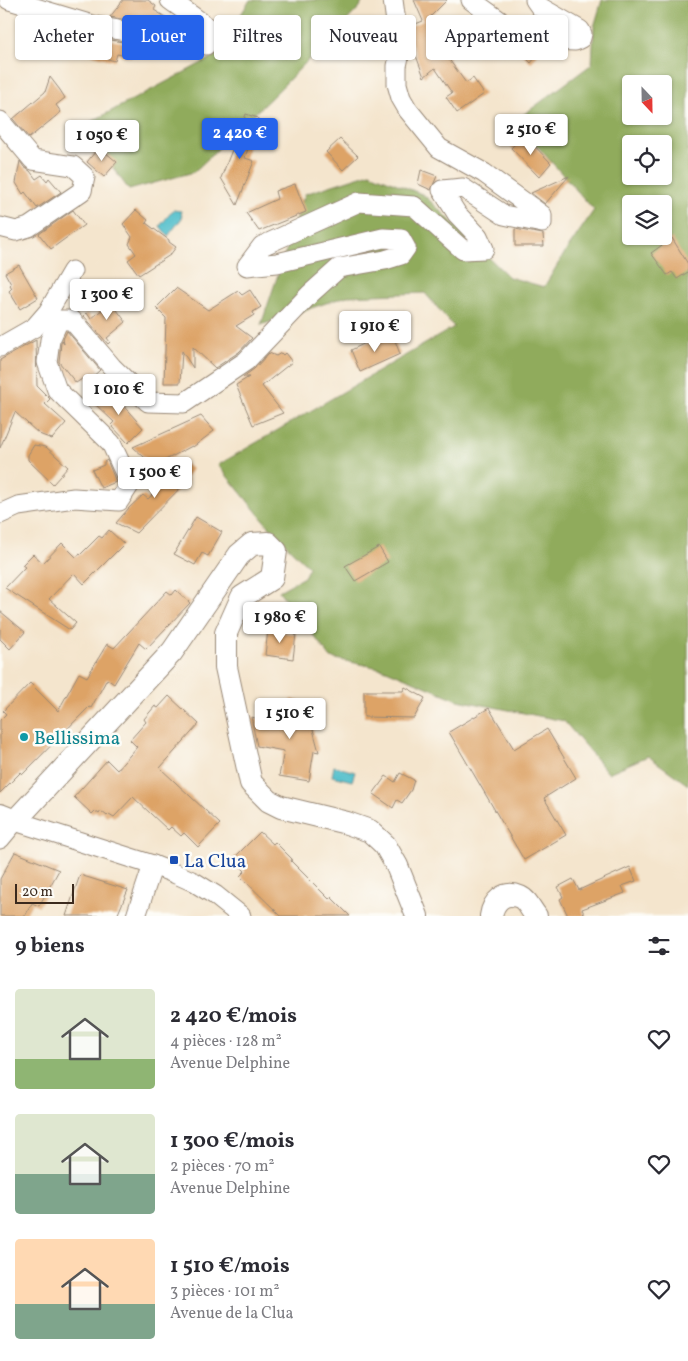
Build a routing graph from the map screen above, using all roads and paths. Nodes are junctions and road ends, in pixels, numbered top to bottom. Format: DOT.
graph roads {
  1 [pos="9,0"];
  2 [pos="170,0"];
  3 [pos="393,0"];
  4 [pos="471,0"];
  5 [pos="535,0"];
  6 [pos="0,121"];
  7 [pos="0,227"];
  8 [pos="72,271"];
  9 [pos="0,347"];
  10 [pos="0,514"];
  11 [pos="7,818"];
  12 [pos="0,839"];
  13 [pos="153,865"];
  14 [pos="136,916"];
  15 [pos="241,916"];
  16 [pos="417,916"];
  17 [pos="491,916"];
  18 [pos="536,916"];
  1 -- 2 [label="street"];
  3 -- 10 [label="street"];
  4 -- 5 [label="street"];
  6 -- 7 [label="street"];
  8 -- 9 [label="street"];
  11 -- 12 [label="street"];
  11 -- 13 [label="street"];
  11 -- 16 [label="street"];
  13 -- 14 [label="street"];
  13 -- 15 [label="street"];
  17 -- 18 [label="street"];
}
